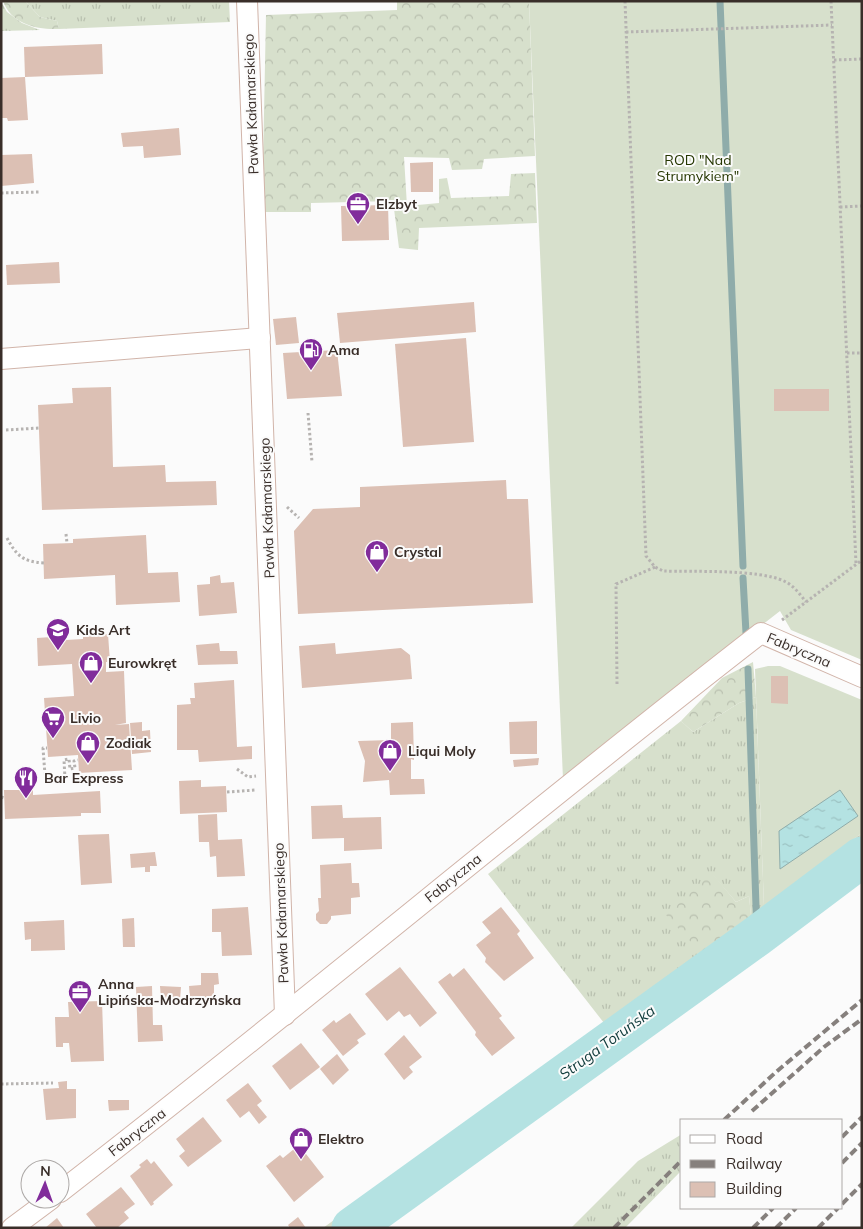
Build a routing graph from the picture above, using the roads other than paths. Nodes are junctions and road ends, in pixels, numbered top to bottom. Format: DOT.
graph roads {
  1 [pos="248,1"];
  2 [pos="260,338"];
  3 [pos="1,358"];
  4 [pos="862,677"];
  5 [pos="284,1015"];
  6 [pos="70,1184"];
  7 [pos="38,1209"];
  8 [pos="12,1228"];
  1 -- 2 [label="street, Pawła Kałamarskiego"];
  2 -- 3 [label="street"];
  2 -- 5 [label="street, Pawła Kałamarskiego"];
  4 -- 5 [label="street, Fabryczna"];
  5 -- 6 [label="street, Fabryczna"];
  7 -- 8 [label="street"];
}
